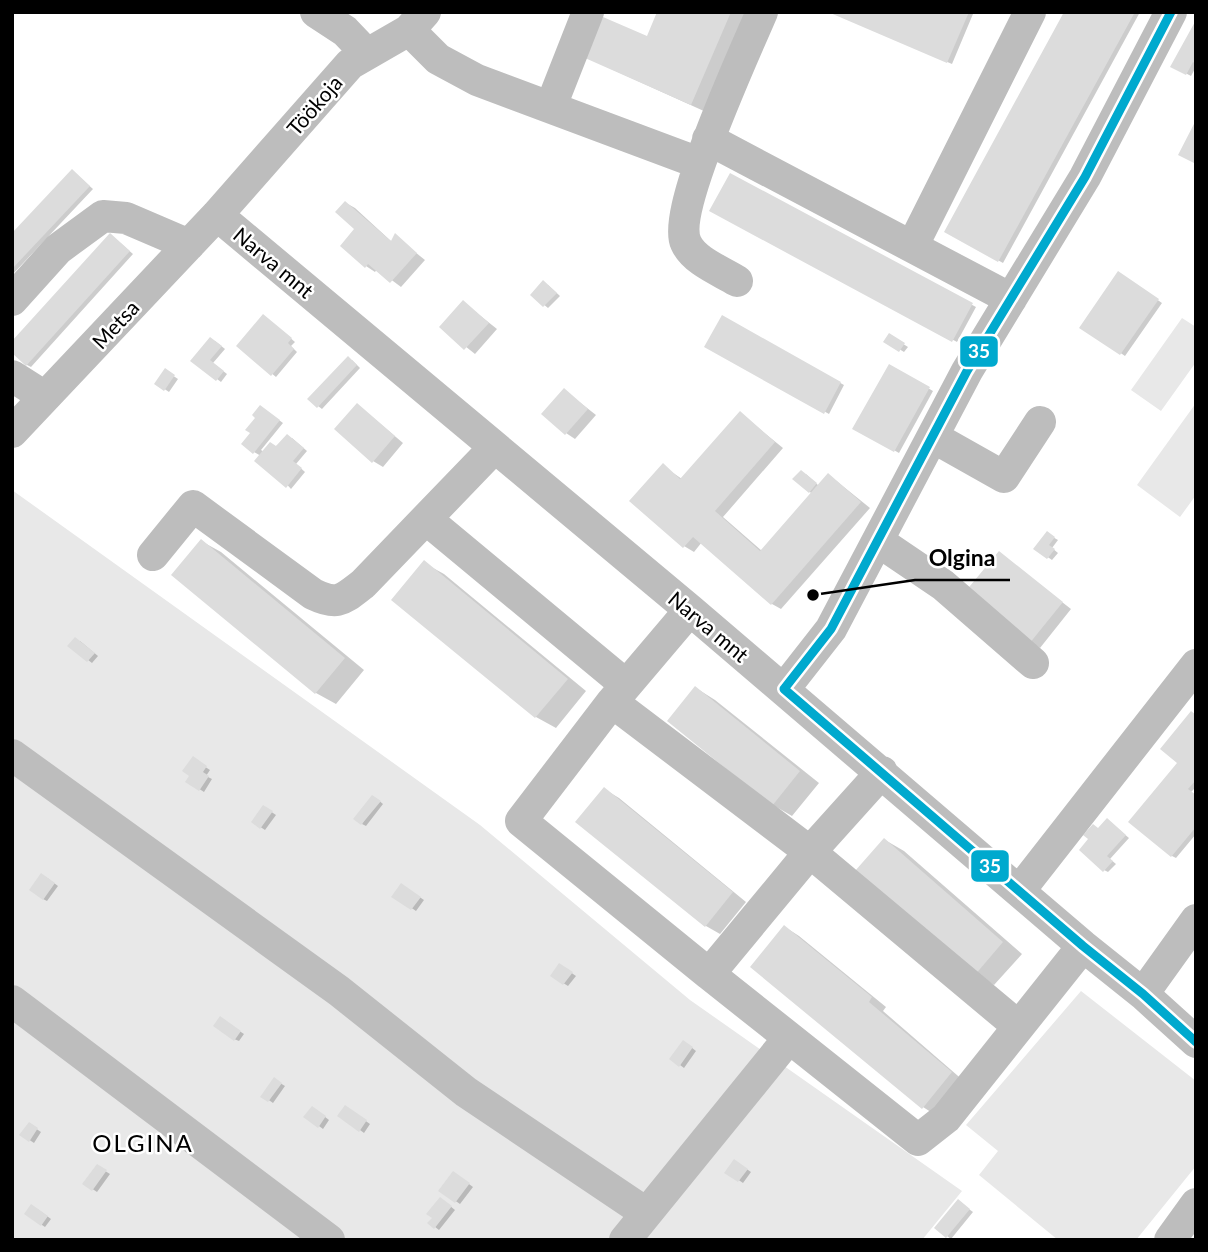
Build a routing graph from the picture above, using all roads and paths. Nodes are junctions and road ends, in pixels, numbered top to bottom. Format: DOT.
graph roads {
  1 [pos="316,12"];
  2 [pos="587,12"];
  3 [pos="762,12"];
  4 [pos="1030,12"];
  5 [pos="1171,12"];
  6 [pos="417,21"];
  7 [pos="366,53"];
  8 [pos="551,106"];
  9 [pos="704,151"];
  10 [pos="217,215"];
  11 [pos="189,245"];
  12 [pos="913,245"];
  13 [pos="737,281"];
  14 [pos="1011,299"];
  15 [pos="12,300"];
  16 [pos="12,376"];
  17 [pos="45,397"];
  18 [pos="1040,422"];
  19 [pos="12,432"];
  20 [pos="933,437"];
  21 [pos="495,447"];
  22 [pos="426,519"];
  23 [pos="878,541"];
  24 [pos="153,555"];
  25 [pos="690,610"];
  26 [pos="1033,663"];
  27 [pos="1196,665"];
  28 [pos="784,689"];
  29 [pos="619,693"];
  30 [pos="12,755"];
  31 [pos="882,772"];
  32 [pos="810,852"];
  33 [pos="1020,890"];
  34 [pos="1196,920"];
  35 [pos="1083,946"];
  36 [pos="709,974"];
  37 [pos="1143,994"];
  38 [pos="12,1000"];
  39 [pos="1018,1027"];
  40 [pos="789,1038"];
  41 [pos="1196,1041"];
  42 [pos="1196,1204"];
  43 [pos="646,1213"];
  44 [pos="329,1240"];
  45 [pos="625,1240"];
  46 [pos="1170,1240"];
  1 -- 7 [label="street"];
  2 -- 8 [label="street"];
  3 -- 9 [label="street"];
  4 -- 12 [label="street"];
  5 -- 14 [label="street"];
  6 -- 7 [label="street, Töökoja"];
  6 -- 8 [label="street"];
  7 -- 10 [label="street, Töökoja"];
  8 -- 9 [label="street"];
  9 -- 12 [label="street"];
  9 -- 13 [label="street"];
  10 -- 11 [label="street, Metsa"];
  10 -- 21 [label="street, Narva mnt"];
  11 -- 15 [label="street"];
  11 -- 17 [label="street, Metsa"];
  12 -- 14 [label="street"];
  14 -- 20 [label="street"];
  16 -- 17 [label="street"];
  17 -- 19 [label="street, Metsa"];
  18 -- 20 [label="street"];
  20 -- 23 [label="street"];
  21 -- 22 [label="street"];
  21 -- 25 [label="street, Narva mnt"];
  22 -- 24 [label="street"];
  22 -- 29 [label="street"];
  23 -- 26 [label="street"];
  23 -- 28 [label="street"];
  25 -- 28 [label="street, Narva mnt"];
  25 -- 29 [label="street"];
  27 -- 33 [label="street"];
  28 -- 31 [label="street, Narva mnt"];
  29 -- 32 [label="street"];
  29 -- 36 [label="street"];
  30 -- 43 [label="street"];
  31 -- 32 [label="street"];
  31 -- 33 [label="street, Narva mnt"];
  32 -- 36 [label="street"];
  32 -- 39 [label="street"];
  33 -- 35 [label="street, Narva mnt"];
  34 -- 37 [label="street"];
  35 -- 37 [label="street, Narva mnt"];
  35 -- 39 [label="street"];
  36 -- 40 [label="street"];
  37 -- 41 [label="street, Narva mnt"];
  38 -- 44 [label="street"];
  39 -- 40 [label="street"];
  40 -- 43 [label="street"];
  42 -- 46 [label="street"];
  43 -- 45 [label="street"];
}
